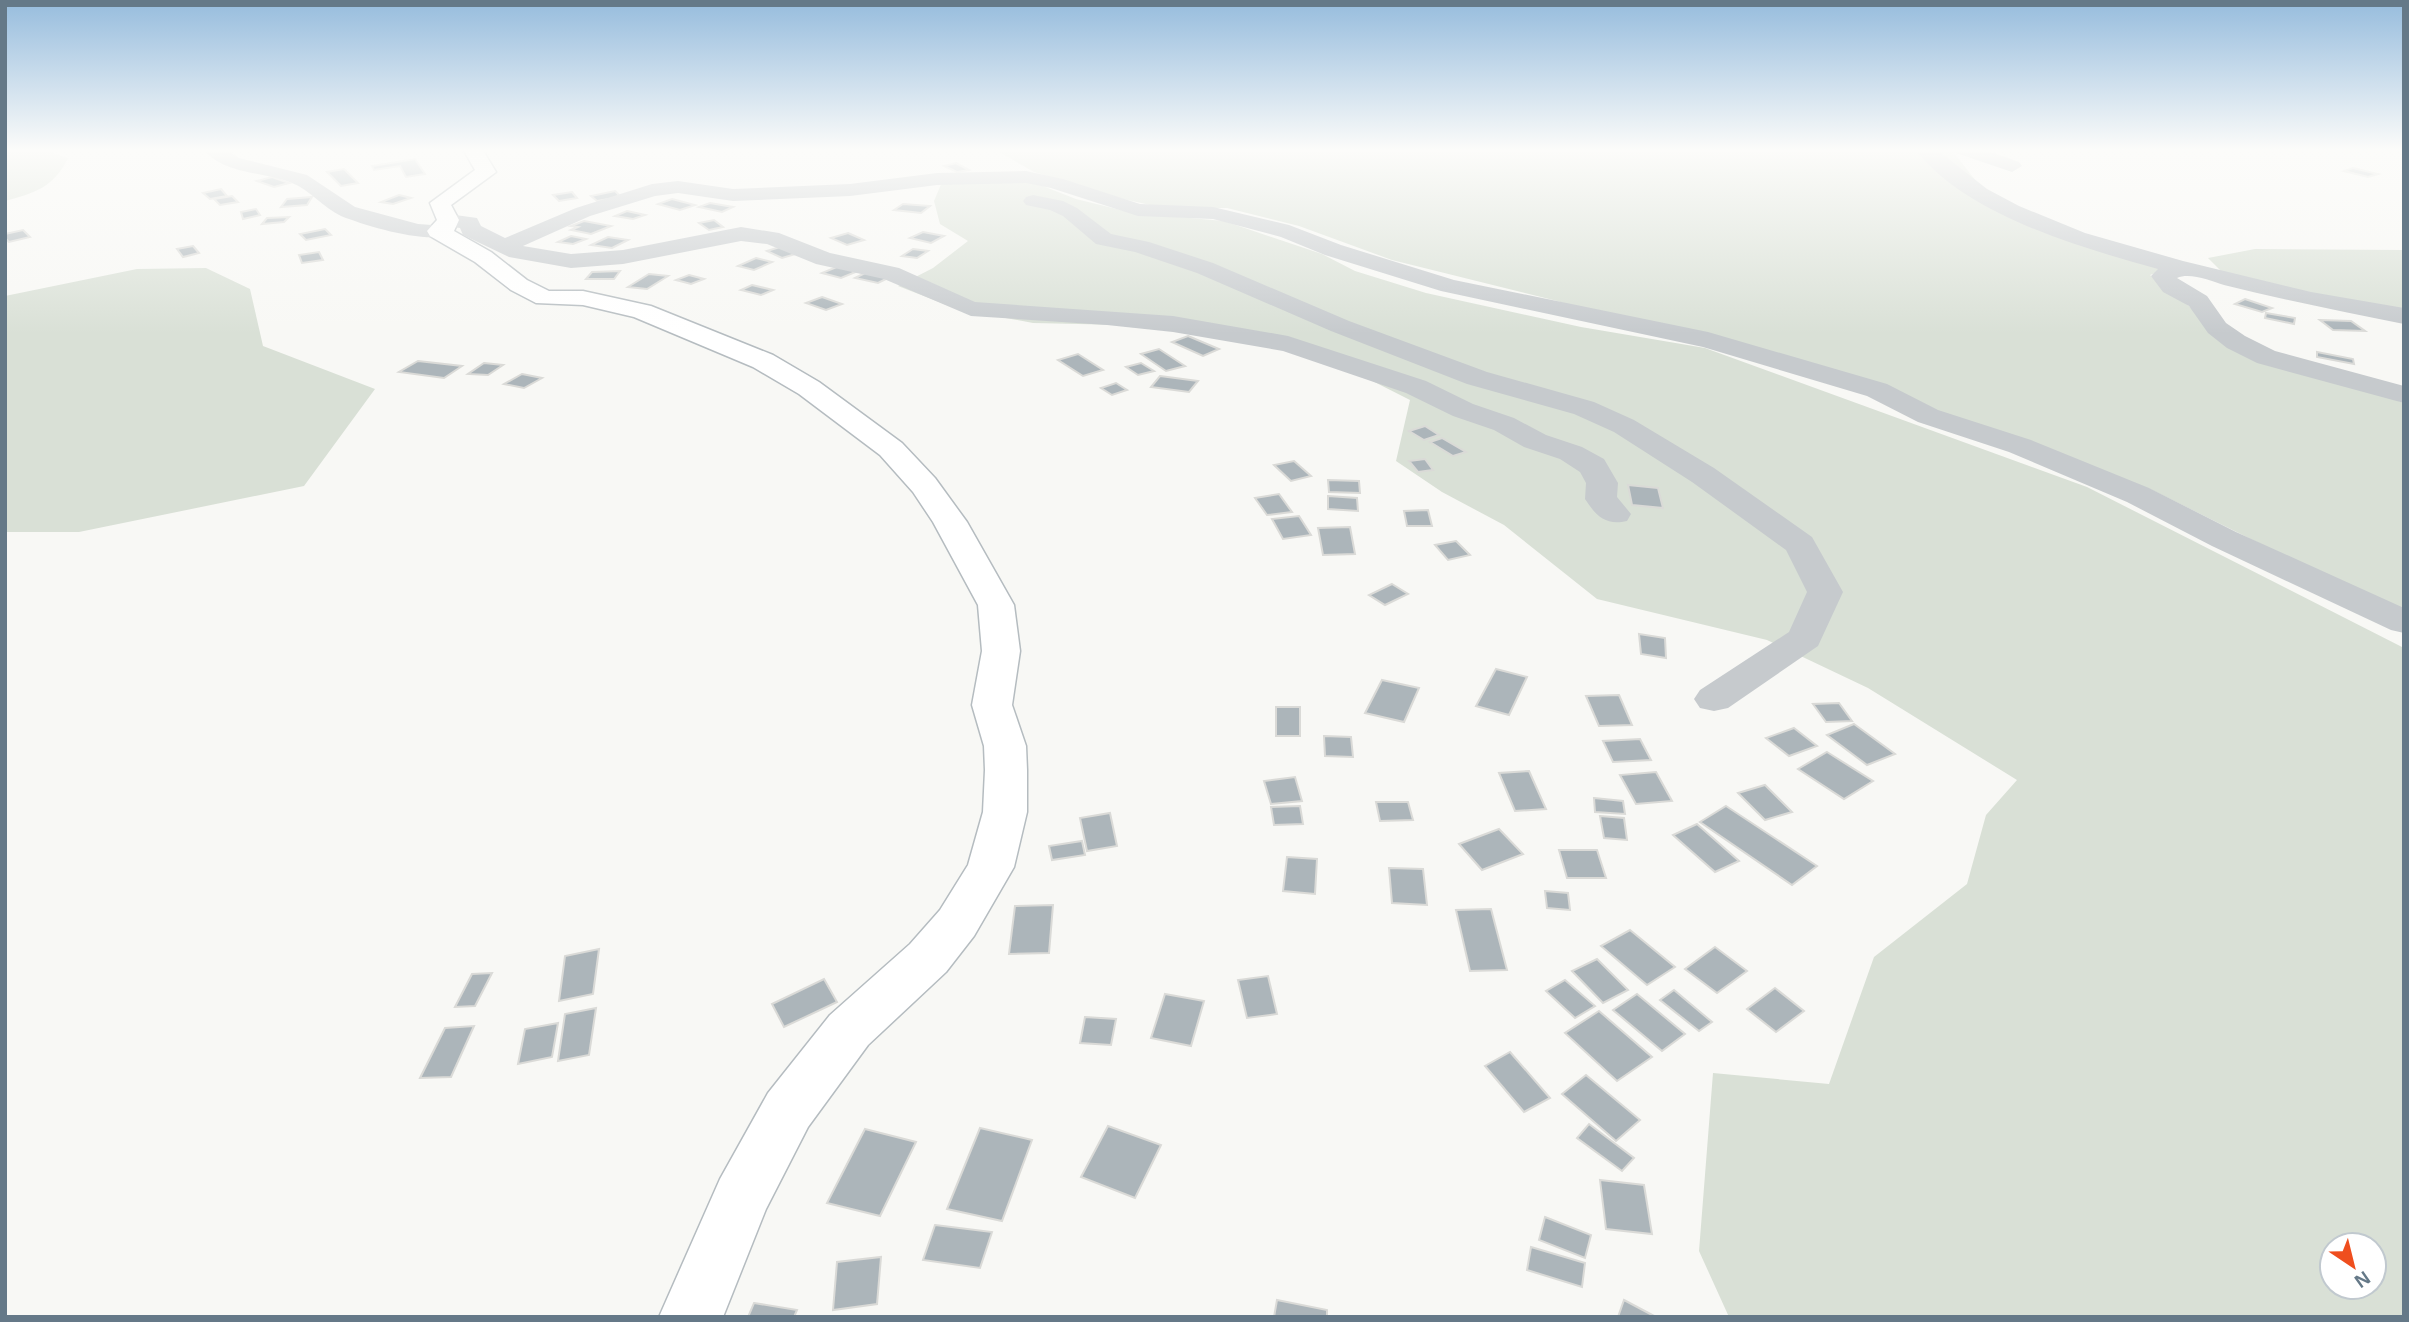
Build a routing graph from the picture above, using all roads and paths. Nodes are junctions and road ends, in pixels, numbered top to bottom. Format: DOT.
graph roads {
  1 [pos="348,211"];
  2 [pos="441,211"];
  3 [pos="587,211"];
  4 [pos="1067,211"];
  5 [pos="1155,211"];
  6 [pos="2012,211"];
  7 [pos="443,225"];
  8 [pos="506,245"];
  9 [pos="2180,268"];
  10 [pos="2404,316"];
  11 [pos="2404,396"];
  12 [pos="1615,514"];
  13 [pos="2404,622"];
  14 [pos="1714,699"];
  15 [pos="691,1317"];
  1 -- 7 [label="street"];
  2 -- 7 [label="street"];
  3 -- 8 [label="street"];
  4 -- 14 [label="street"];
  5 -- 13 [label="street"];
  6 -- 9 [label="street"];
  7 -- 8 [label="street"];
  7 -- 15 [label="street"];
  8 -- 12 [label="street"];
  9 -- 10 [label="street"];
  9 -- 11 [label="street"];
}
